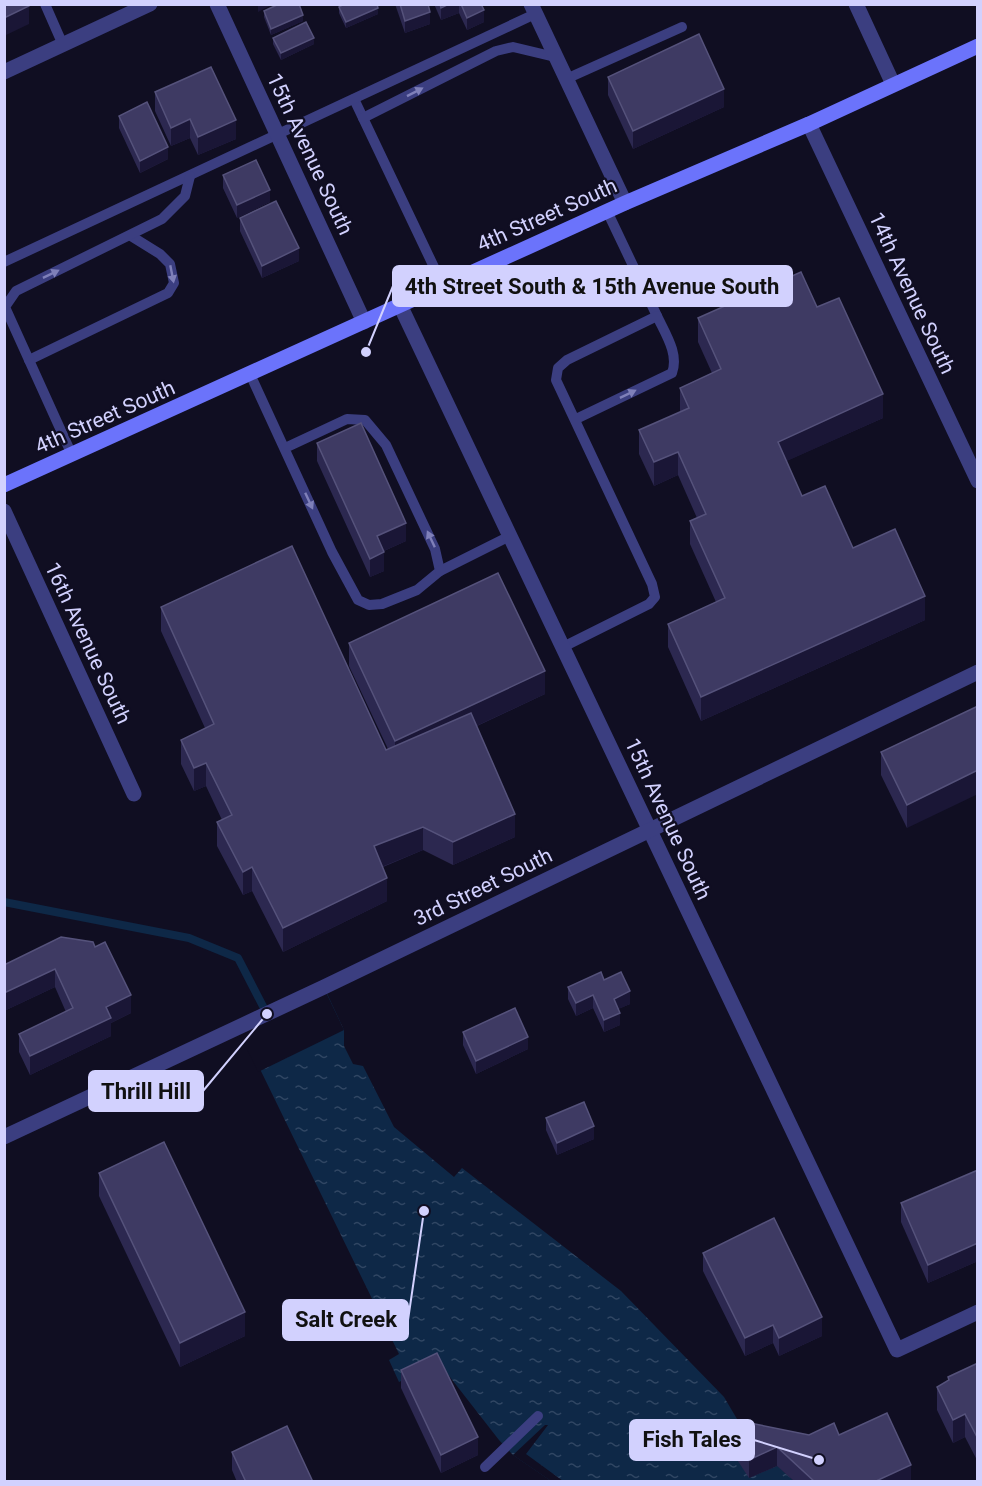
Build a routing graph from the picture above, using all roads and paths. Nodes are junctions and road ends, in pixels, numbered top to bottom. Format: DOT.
graph roads {
  1 [pos="45,4"];
  2 [pos="150,4"];
  3 [pos="217,4"];
  4 [pos="856,4"];
  5 [pos="533,9"];
  6 [pos="682,27"];
  7 [pos="63,45"];
  8 [pos="978,46"];
  9 [pos="555,57"];
  10 [pos="4,72"];
  11 [pos="566,79"];
  12 [pos="893,84"];
  13 [pos="354,99"];
  14 [pos="363,118"];
  15 [pos="809,124"];
  16 [pos="278,135"];
  17 [pos="190,176"];
  18 [pos="625,203"];
  19 [pos="607,211"];
  20 [pos="131,236"];
  21 [pos="4,262"];
  22 [pos="443,286"];
  23 [pos="400,305"];
  24 [pos="5,307"];
  25 [pos="657,316"];
  26 [pos="364,322"];
  27 [pos="29,360"];
  28 [pos="250,374"];
  29 [pos="576,419"];
  30 [pos="285,448"];
  31 [pos="72,455"];
  32 [pos="978,481"];
  33 [pos="4,485"];
  34 [pos="4,511"];
  35 [pos="510,536"];
  36 [pos="440,571"];
  37 [pos="563,647"];
  38 [pos="978,672"];
  39 [pos="134,794"];
  40 [pos="650,830"];
  41 [pos="4,1137"];
  42 [pos="978,1312"];
  43 [pos="538,1416"];
  44 [pos="485,1467"];
  1 -- 7 [label="lane"];
  2 -- 7 [label="street"];
  3 -- 16 [label="street, 15th Avenue South"];
  4 -- 12 [label="street"];
  5 -- 9 [label="street"];
  5 -- 13 [label="lane"];
  6 -- 11 [label="lane"];
  7 -- 10 [label="street"];
  8 -- 12 [label="main road, 4th Street South"];
  9 -- 11 [label="street"];
  14 -- 9 [label="lane, one-way"];
  11 -- 18 [label="street"];
  12 -- 15 [label="main road, 4th Street South"];
  13 -- 14 [label="lane"];
  13 -- 16 [label="lane"];
  14 -- 22 [label="lane"];
  15 -- 18 [label="main road, 4th Street South"];
  15 -- 32 [label="street, 14th Avenue South"];
  16 -- 17 [label="lane"];
  16 -- 26 [label="street, 15th Avenue South"];
  17 -- 20 [label="lane"];
  17 -- 21 [label="lane"];
  18 -- 19 [label="main road, 4th Street South"];
  19 -- 22 [label="main road, 4th Street South"];
  19 -- 25 [label="lane"];
  24 -- 20 [label="lane, one-way"];
  20 -- 27 [label="lane, one-way"];
  22 -- 23 [label="main road, 4th Street South"];
  23 -- 26 [label="main road, 4th Street South"];
  23 -- 35 [label="street, 15th Avenue South"];
  24 -- 27 [label="lane"];
  29 -- 25 [label="lane, one-way"];
  25 -- 29 [label="lane"];
  26 -- 28 [label="main road, 4th Street South"];
  27 -- 31 [label="lane"];
  28 -- 30 [label="lane"];
  28 -- 31 [label="main road, 4th Street South"];
  29 -- 37 [label="lane"];
  36 -- 30 [label="lane, one-way"];
  30 -- 36 [label="lane, one-way"];
  31 -- 33 [label="main road, 4th Street South"];
  34 -- 39 [label="street, 16th Avenue South"];
  35 -- 36 [label="lane"];
  35 -- 37 [label="street, 15th Avenue South"];
  37 -- 40 [label="street, 15th Avenue South"];
  38 -- 40 [label="street, 3rd Street South"];
  40 -- 41 [label="street, 3rd Street South"];
  40 -- 42 [label="street, 15th Avenue South"];
  43 -- 44 [label="lane"];
}
